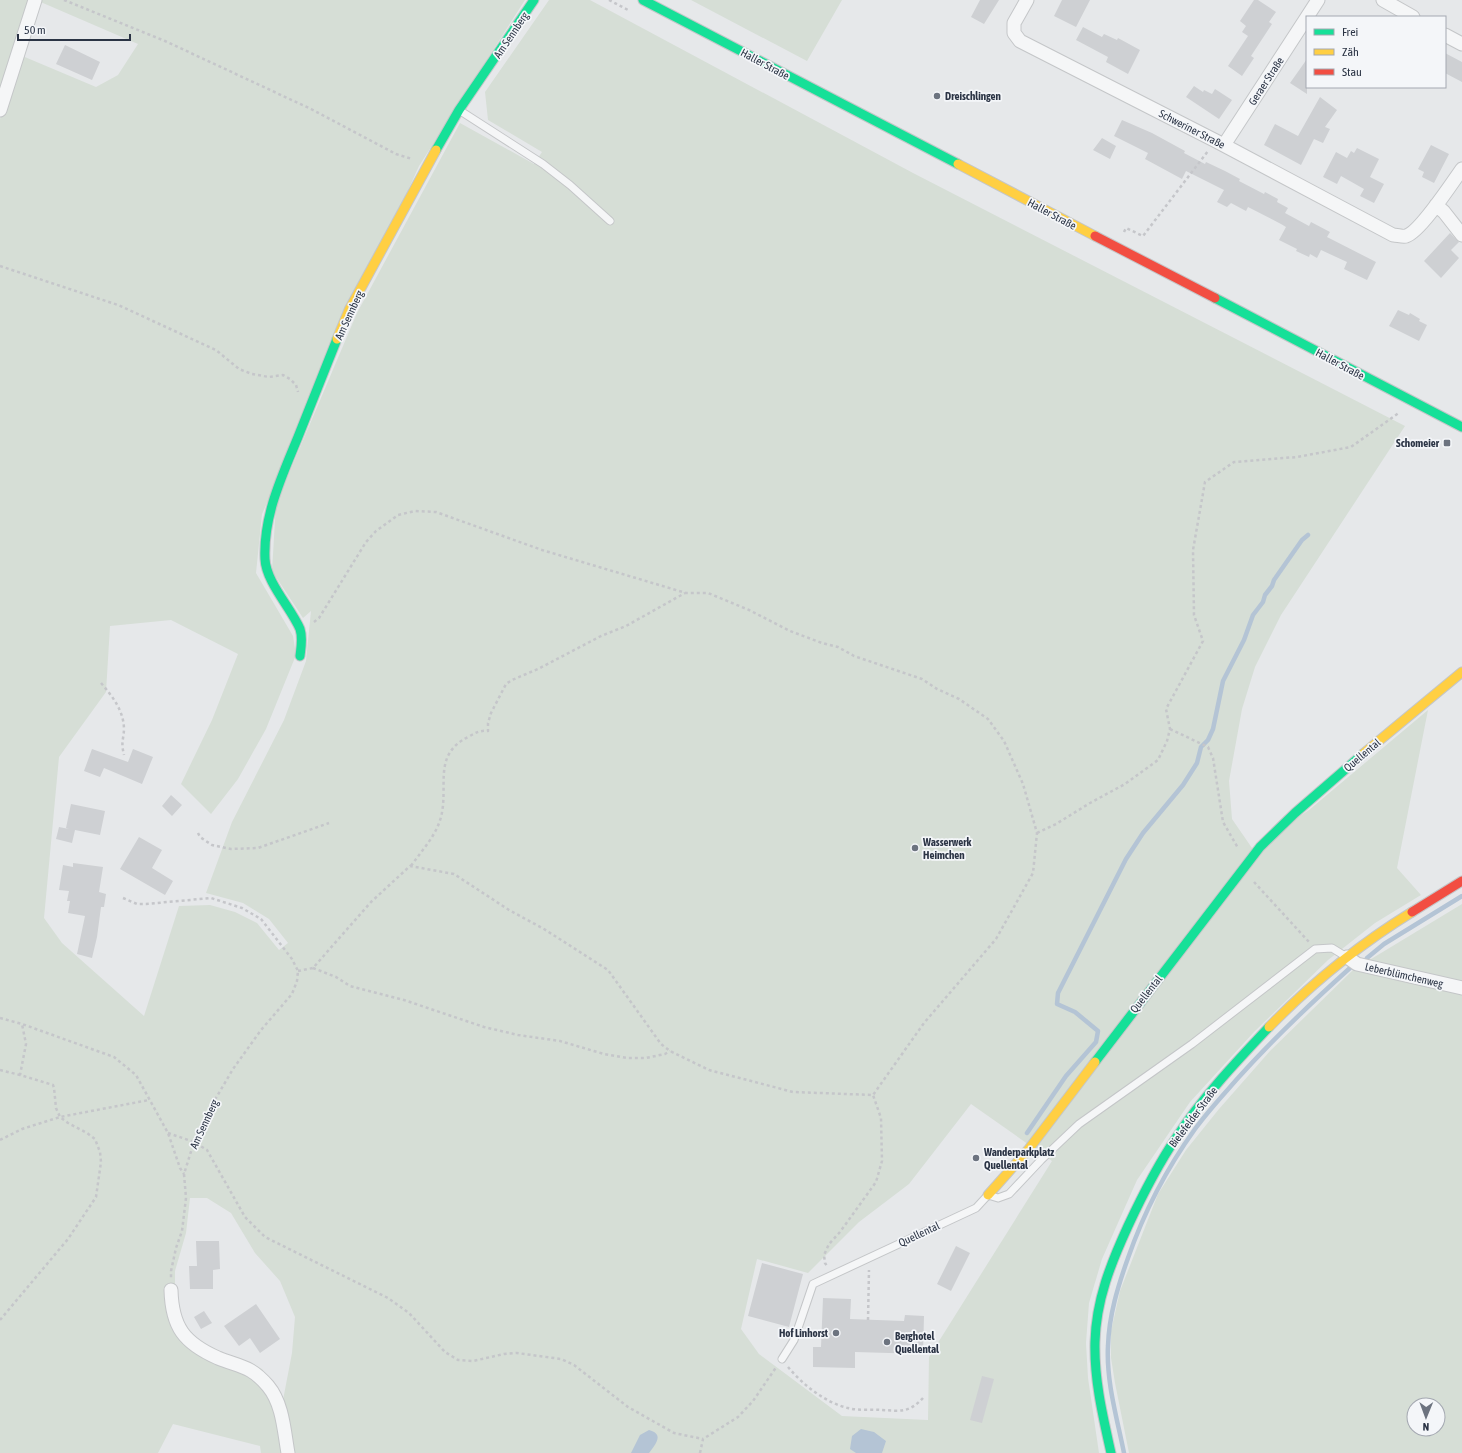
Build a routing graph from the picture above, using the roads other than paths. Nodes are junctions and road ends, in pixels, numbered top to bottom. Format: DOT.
graph roads {
  1 [pos="35,0"];
  2 [pos="534,0"];
  3 [pos="643,0"];
  4 [pos="1027,0"];
  5 [pos="1318,0"];
  6 [pos="1383,0"];
  7 [pos="1308,16"];
  8 [pos="1411,16"];
  9 [pos="1306,18"];
  10 [pos="1446,36"];
  11 [pos="1462,44"];
  12 [pos="0,110"];
  13 [pos="459,110"];
  14 [pos="1220,143"];
  15 [pos="1462,169"];
  16 [pos="1436,205"];
  17 [pos="610,221"];
  18 [pos="1462,235"];
  19 [pos="1462,427"];
  20 [pos="300,656"];
  21 [pos="1462,672"];
  22 [pos="1462,882"];
  23 [pos="1347,957"];
  24 [pos="1462,988"];
  25 [pos="988,1194"];
  26 [pos="170,1290"];
  27 [pos="782,1359"];
  28 [pos="288,1453"];
  29 [pos="1111,1453"];
  1 -- 12 [label="street"];
  2 -- 13 [label="main road, Am Sennberg"];
  3 -- 19 [label="main road, Haller Straße"];
  4 -- 14 [label="street, Schweriner Straße"];
  5 -- 7 [label="street, Geraer Straße"];
  6 -- 8 [label="street"];
  9 -- 14 [label="street, Geraer Straße"];
  10 -- 11 [label="street"];
  13 -- 17 [label="lane"];
  13 -- 20 [label="main road, Am Sennberg"];
  14 -- 16 [label="street, Schweriner Straße"];
  15 -- 16 [label="street"];
  16 -- 18 [label="street"];
  21 -- 25 [label="main road, Quellental"];
  22 -- 23 [label="main road, Bielefelder Straße"];
  23 -- 24 [label="street, Leberblümchenweg"];
  23 -- 25 [label="lane"];
  23 -- 29 [label="main road, Bielefelder Straße"];
  25 -- 27 [label="lane, Quellental"];
  26 -- 28 [label="street"];
}
